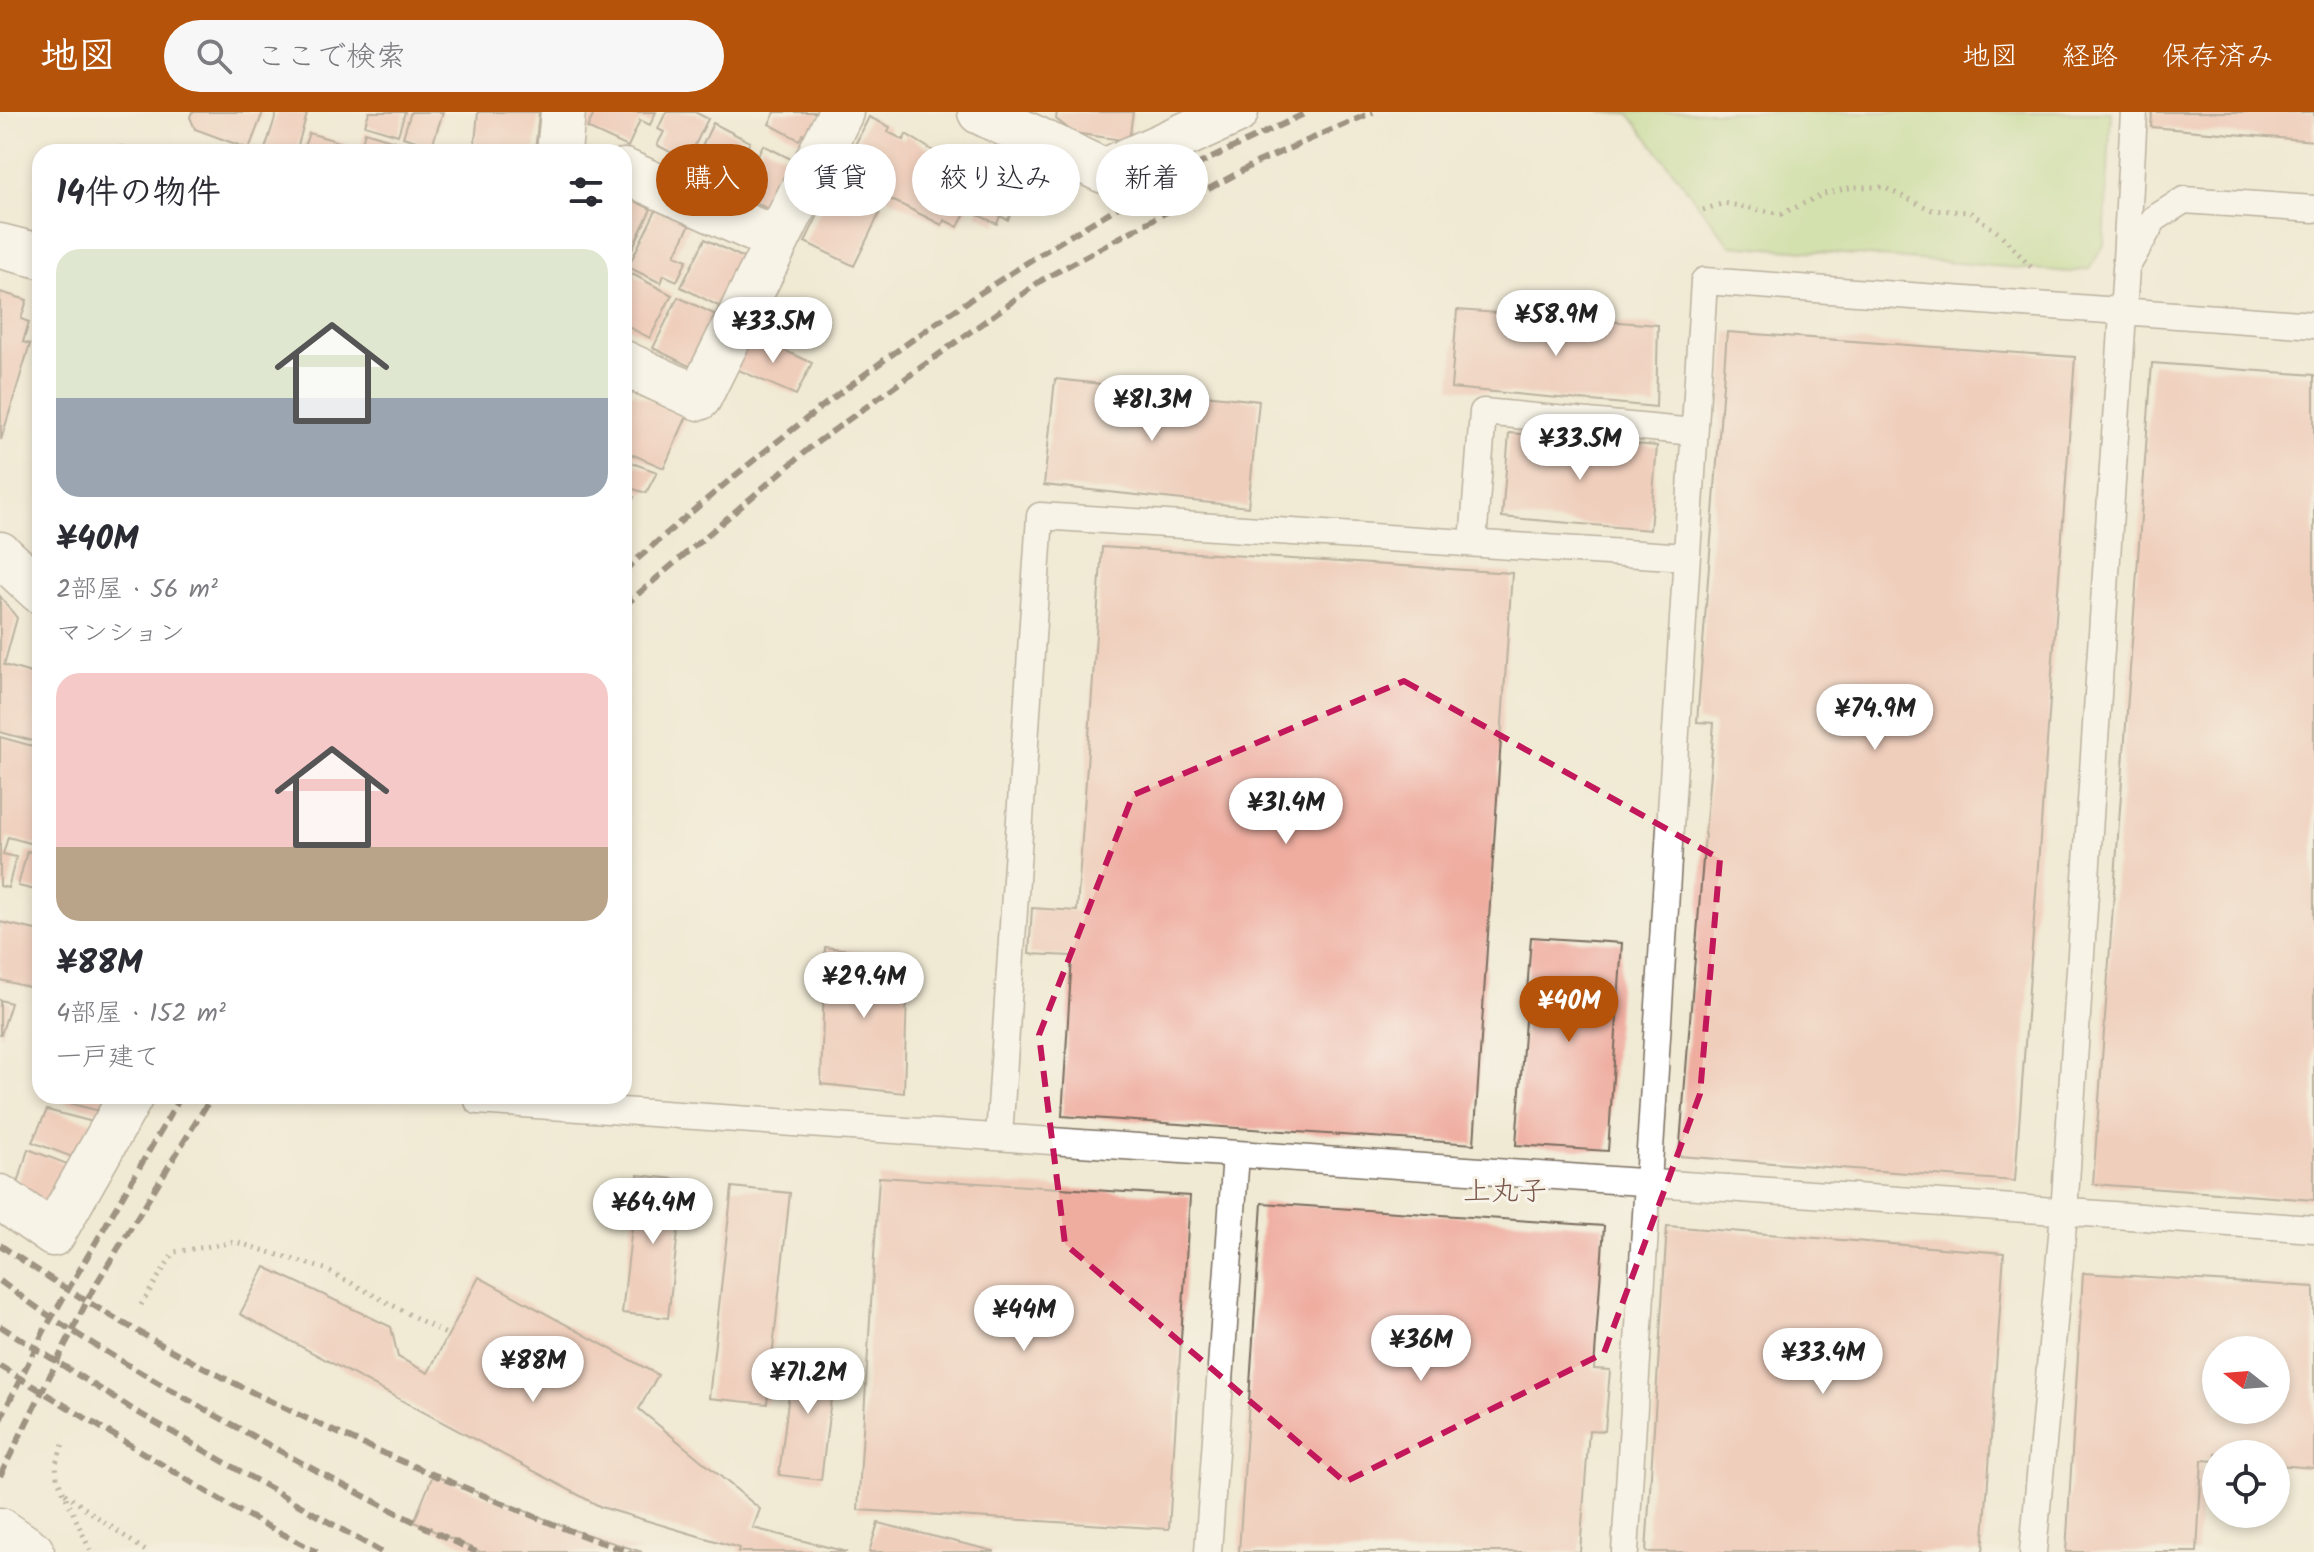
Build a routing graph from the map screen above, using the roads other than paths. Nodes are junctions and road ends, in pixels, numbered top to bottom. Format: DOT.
graph roads {
  1 [pos="841,112"];
  2 [pos="980,112"];
  3 [pos="1236,112"];
  4 [pos="2134,112"];
  5 [pos="1151,132"];
  6 [pos="632,175"];
  7 [pos="2314,209"];
  8 [pos="777,240"];
  9 [pos="0,246"];
  10 [pos="32,254"];
  11 [pos="2126,268"];
  12 [pos="2124,311"];
  13 [pos="2314,325"];
  14 [pos="632,367"];
  15 [pos="1694,432"];
  16 [pos="1473,543"];
  17 [pos="0,554"];
  18 [pos="1687,557"];
  19 [pos="32,584"];
  20 [pos="126,1104"];
  21 [pos="521,1104"];
  22 [pos="999,1137"];
  23 [pos="1236,1154"];
  24 [pos="1647,1184"];
  25 [pos="0,1197"];
  26 [pos="2064,1213"];
  27 [pos="2314,1229"];
  28 [pos="0,1530"];
  29 [pos="32,1552"];
  30 [pos="1208,1552"];
  31 [pos="1625,1552"];
  32 [pos="2033,1552"];
  1 -- 8 [label="street"];
  2 -- 5 [label="street"];
  3 -- 5 [label="street"];
  4 -- 11 [label="lane"];
  6 -- 8 [label="street"];
  7 -- 11 [label="lane"];
  8 -- 14 [label="street"];
  9 -- 10 [label="street"];
  11 -- 12 [label="lane"];
  12 -- 13 [label="lane"];
  12 -- 15 [label="lane"];
  12 -- 26 [label="lane"];
  15 -- 16 [label="lane"];
  15 -- 18 [label="lane"];
  16 -- 18 [label="lane"];
  16 -- 22 [label="lane"];
  17 -- 19 [label="street"];
  18 -- 24 [label="lane"];
  20 -- 25 [label="street"];
  21 -- 22 [label="lane"];
  22 -- 23 [label="lane"];
  23 -- 24 [label="lane"];
  23 -- 30 [label="lane"];
  24 -- 26 [label="lane"];
  24 -- 31 [label="lane"];
  26 -- 27 [label="lane"];
  26 -- 32 [label="lane"];
  28 -- 29 [label="street"];
}
